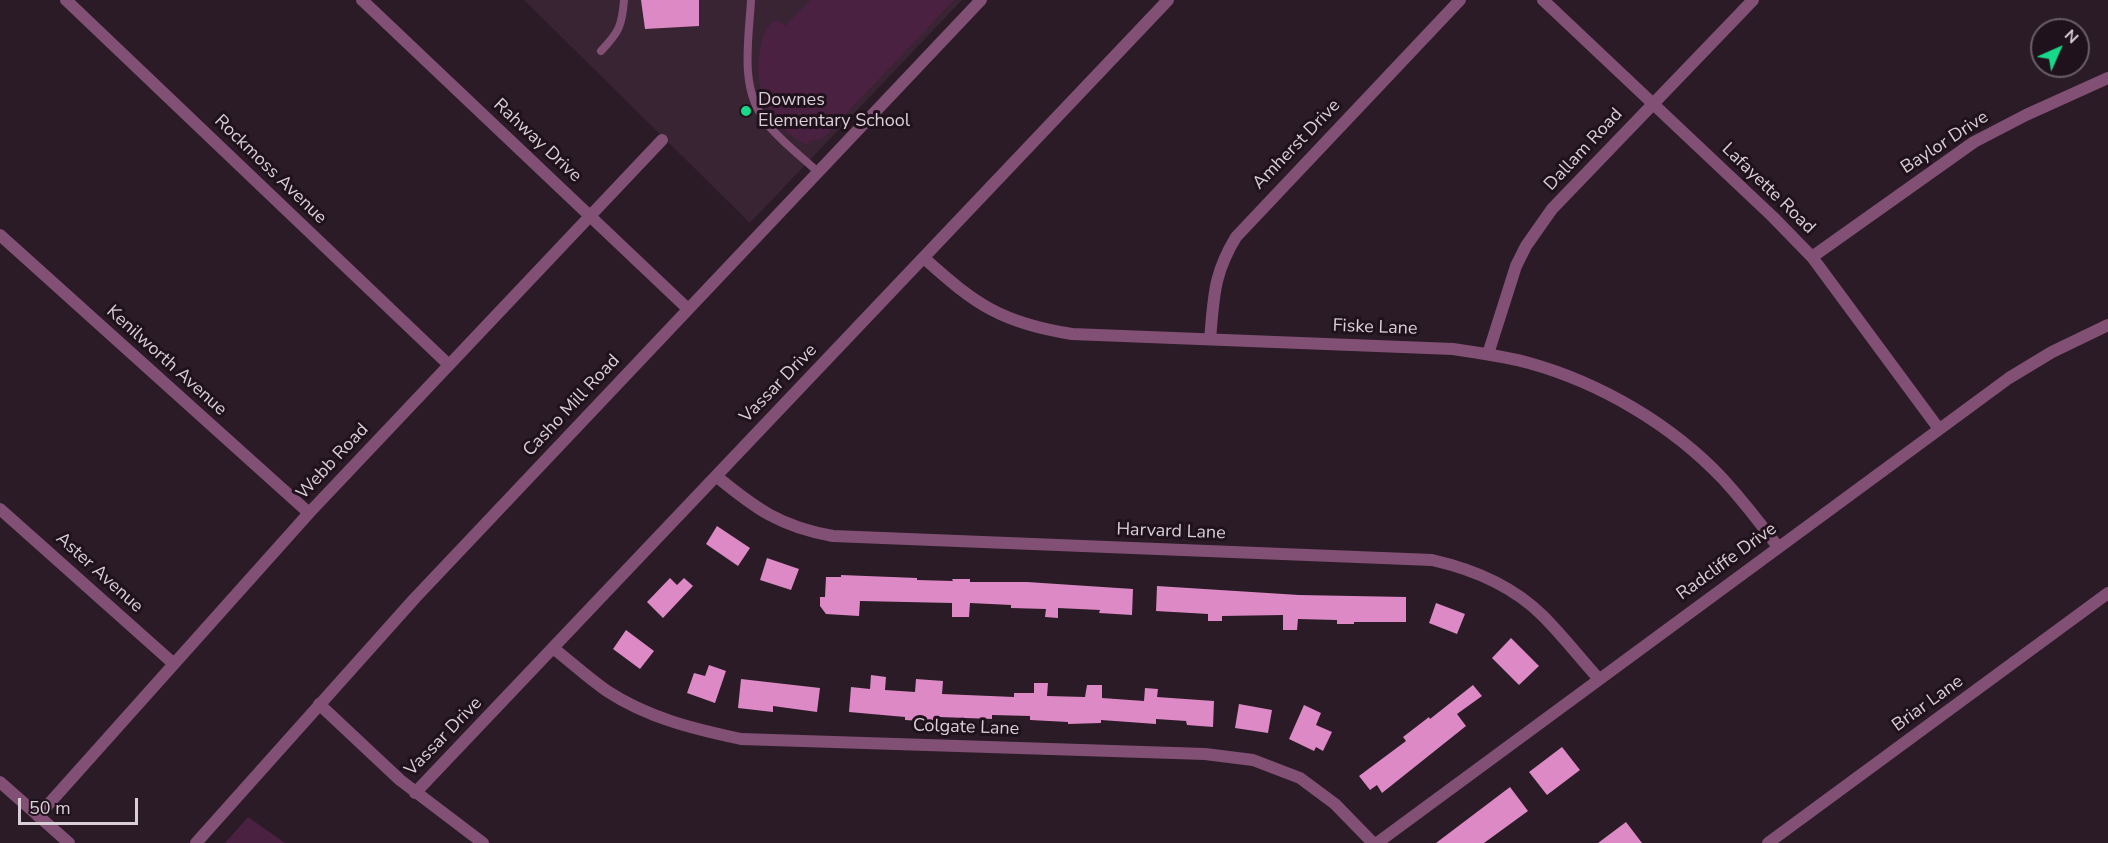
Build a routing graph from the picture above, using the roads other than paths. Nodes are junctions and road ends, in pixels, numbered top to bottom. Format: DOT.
graph roads {
  1 [pos="66,0"];
  2 [pos="362,0"];
  3 [pos="624,0"];
  4 [pos="751,0"];
  5 [pos="981,0"];
  6 [pos="1168,0"];
  7 [pos="1460,0"];
  8 [pos="1543,0"];
  9 [pos="1753,0"];
  10 [pos="601,51"];
  11 [pos="2108,78"];
  12 [pos="1653,103"];
  13 [pos="662,140"];
  14 [pos="818,172"];
  15 [pos="590,216"];
  16 [pos="0,235"];
  17 [pos="1812,257"];
  18 [pos="924,258"];
  19 [pos="688,309"];
  20 [pos="2108,325"];
  21 [pos="1210,339"];
  22 [pos="1488,354"];
  23 [pos="449,365"];
  24 [pos="1939,429"];
  25 [pos="716,477"];
  26 [pos="0,508"];
  27 [pos="309,513"];
  28 [pos="1778,547"];
  29 [pos="2108,593"];
  30 [pos="553,648"];
  31 [pos="174,664"];
  32 [pos="1598,678"];
  33 [pos="319,704"];
  34 [pos="0,782"];
  35 [pos="415,793"];
  36 [pos="38,816"];
  37 [pos="69,843"];
  38 [pos="196,843"];
  39 [pos="483,843"];
  40 [pos="1375,843"];
  41 [pos="1768,843"];
  1 -- 23 [label="street, Rockmoss Avenue"];
  2 -- 15 [label="street, Rahway Drive"];
  3 -- 10 [label="lane"];
  4 -- 14 [label="lane"];
  5 -- 14 [label="street, Casho Mill Road"];
  6 -- 18 [label="street, Vassar Drive"];
  7 -- 21 [label="street, Amherst Drive"];
  8 -- 12 [label="street, Lafayette Road"];
  9 -- 12 [label="street, Dallam Road"];
  11 -- 17 [label="street, Baylor Drive"];
  12 -- 17 [label="street, Lafayette Road"];
  12 -- 22 [label="street, Dallam Road"];
  13 -- 15 [label="street, Webb Road"];
  14 -- 19 [label="street, Casho Mill Road"];
  15 -- 19 [label="street, Rahway Drive"];
  15 -- 23 [label="street, Webb Road"];
  16 -- 27 [label="street, Kenilworth Avenue"];
  17 -- 24 [label="street, Lafayette Road"];
  18 -- 21 [label="street, Fiske Lane"];
  18 -- 25 [label="street, Vassar Drive"];
  19 -- 33 [label="street, Casho Mill Road"];
  20 -- 24 [label="street, Radcliffe Drive"];
  21 -- 22 [label="street, Fiske Lane"];
  22 -- 28 [label="street, Fiske Lane"];
  23 -- 27 [label="street, Webb Road"];
  24 -- 28 [label="street, Radcliffe Drive"];
  25 -- 30 [label="street, Vassar Drive"];
  25 -- 32 [label="street, Harvard Lane"];
  26 -- 31 [label="street, Aster Avenue"];
  27 -- 31 [label="street, Webb Road"];
  28 -- 32 [label="street, Radcliffe Drive"];
  29 -- 41 [label="street, Briar Lane"];
  30 -- 35 [label="street, Vassar Drive"];
  30 -- 40 [label="street, Colgate Lane"];
  31 -- 36 [label="street, Webb Road"];
  32 -- 40 [label="street, Radcliffe Drive"];
  33 -- 35 [label="street"];
  33 -- 38 [label="street, Casho Mill Road"];
  34 -- 36 [label="street"];
  35 -- 39 [label="street"];
  36 -- 37 [label="street"];
}
